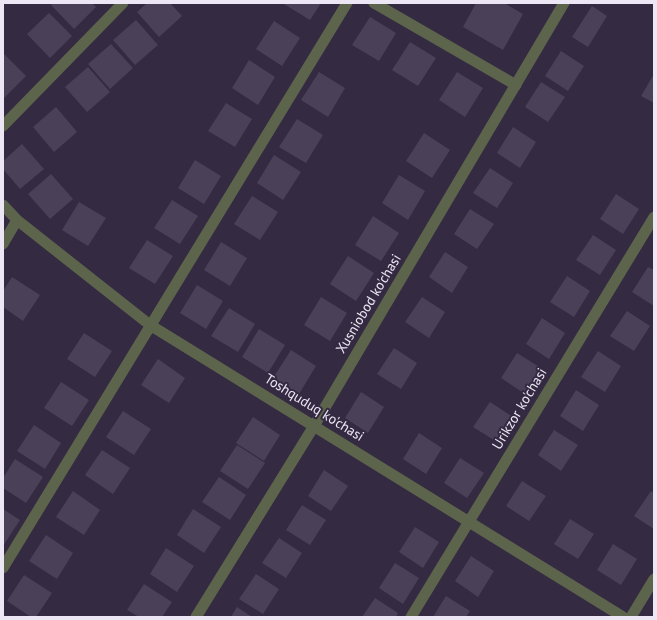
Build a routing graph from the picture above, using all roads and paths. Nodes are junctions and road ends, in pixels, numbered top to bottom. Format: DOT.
graph roads {
  1 [pos="123,3"];
  2 [pos="346,3"];
  3 [pos="374,3"];
  4 [pos="564,3"];
  5 [pos="516,85"];
  6 [pos="3,126"];
  7 [pos="3,205"];
  8 [pos="654,217"];
  9 [pos="18,220"];
  10 [pos="3,244"];
  11 [pos="150,325"];
  12 [pos="314,426"];
  13 [pos="469,522"];
  14 [pos="3,568"];
  15 [pos="654,579"];
  16 [pos="196,617"];
  17 [pos="411,617"];
  18 [pos="623,617"];
  19 [pos="631,617"];
  1 -- 6 [label="street"];
  2 -- 11 [label="street"];
  3 -- 5 [label="street"];
  4 -- 5 [label="street, Xusniobod ko'chasi"];
  5 -- 12 [label="street, Xusniobod ko'chasi"];
  7 -- 9 [label="street, Toshquduq ko'chasi"];
  8 -- 13 [label="street, Urikzor ko'chasi"];
  9 -- 10 [label="street"];
  9 -- 11 [label="street, Toshquduq ko'chasi"];
  11 -- 12 [label="street, Toshquduq ko'chasi"];
  11 -- 14 [label="street"];
  12 -- 13 [label="street, Toshquduq ko'chasi"];
  12 -- 16 [label="street, Xusniobod ko'chasi"];
  13 -- 17 [label="street, Urikzor ko'chasi"];
  13 -- 18 [label="street, Toshquduq ko'chasi"];
  15 -- 19 [label="street"];
}
